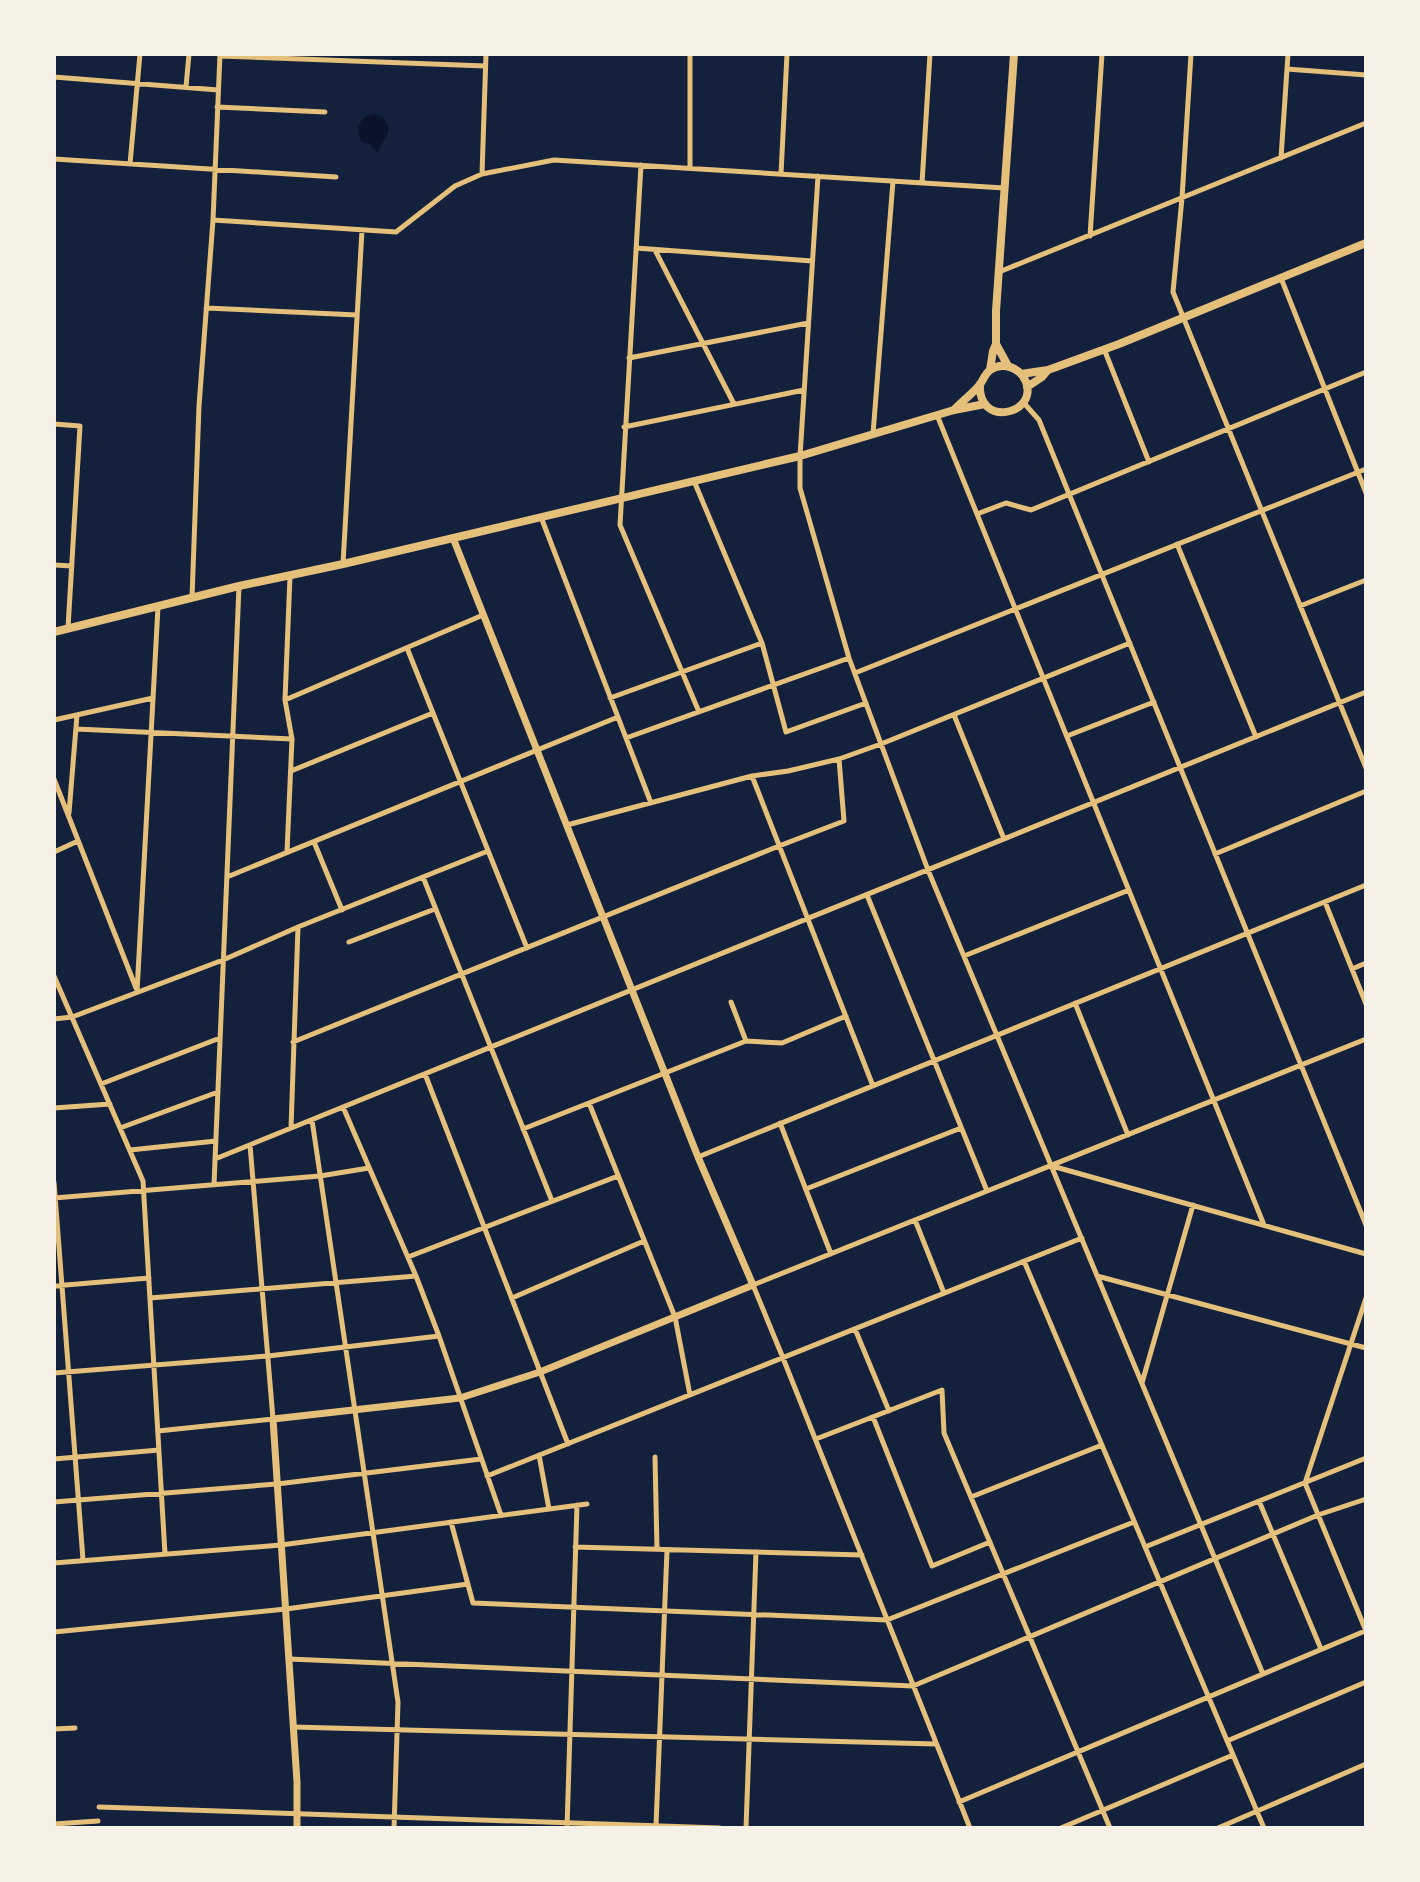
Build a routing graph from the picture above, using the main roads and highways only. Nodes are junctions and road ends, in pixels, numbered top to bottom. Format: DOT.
graph roads {
  1 [pos="1014,54"];
  2 [pos="1366,243"];
  3 [pos="996,344"];
  4 [pos="1008,366"];
  5 [pos="989,370"];
  6 [pos="1048,370"];
  7 [pos="1021,374"];
  8 [pos="980,384"];
  9 [pos="1027,387"];
  10 [pos="985,404"];
  11 [pos="954,410"];
  12 [pos="453,538"];
  13 [pos="54,632"];
  14 [pos="297,1828"];
  1 -- 3 [label="main road"];
  2 -- 6 [label="main road"];
  3 -- 4 [label="main road"];
  3 -- 5 [label="main road"];
  4 -- 5 [label="main road"];
  4 -- 7 [label="main road"];
  5 -- 8 [label="main road"];
  6 -- 7 [label="main road"];
  6 -- 9 [label="main road"];
  7 -- 9 [label="main road"];
  8 -- 10 [label="main road"];
  8 -- 11 [label="main road"];
  9 -- 10 [label="main road"];
  10 -- 11 [label="main road"];
  11 -- 12 [label="main road"];
  12 -- 13 [label="main road"];
  12 -- 14 [label="main road"];
}
